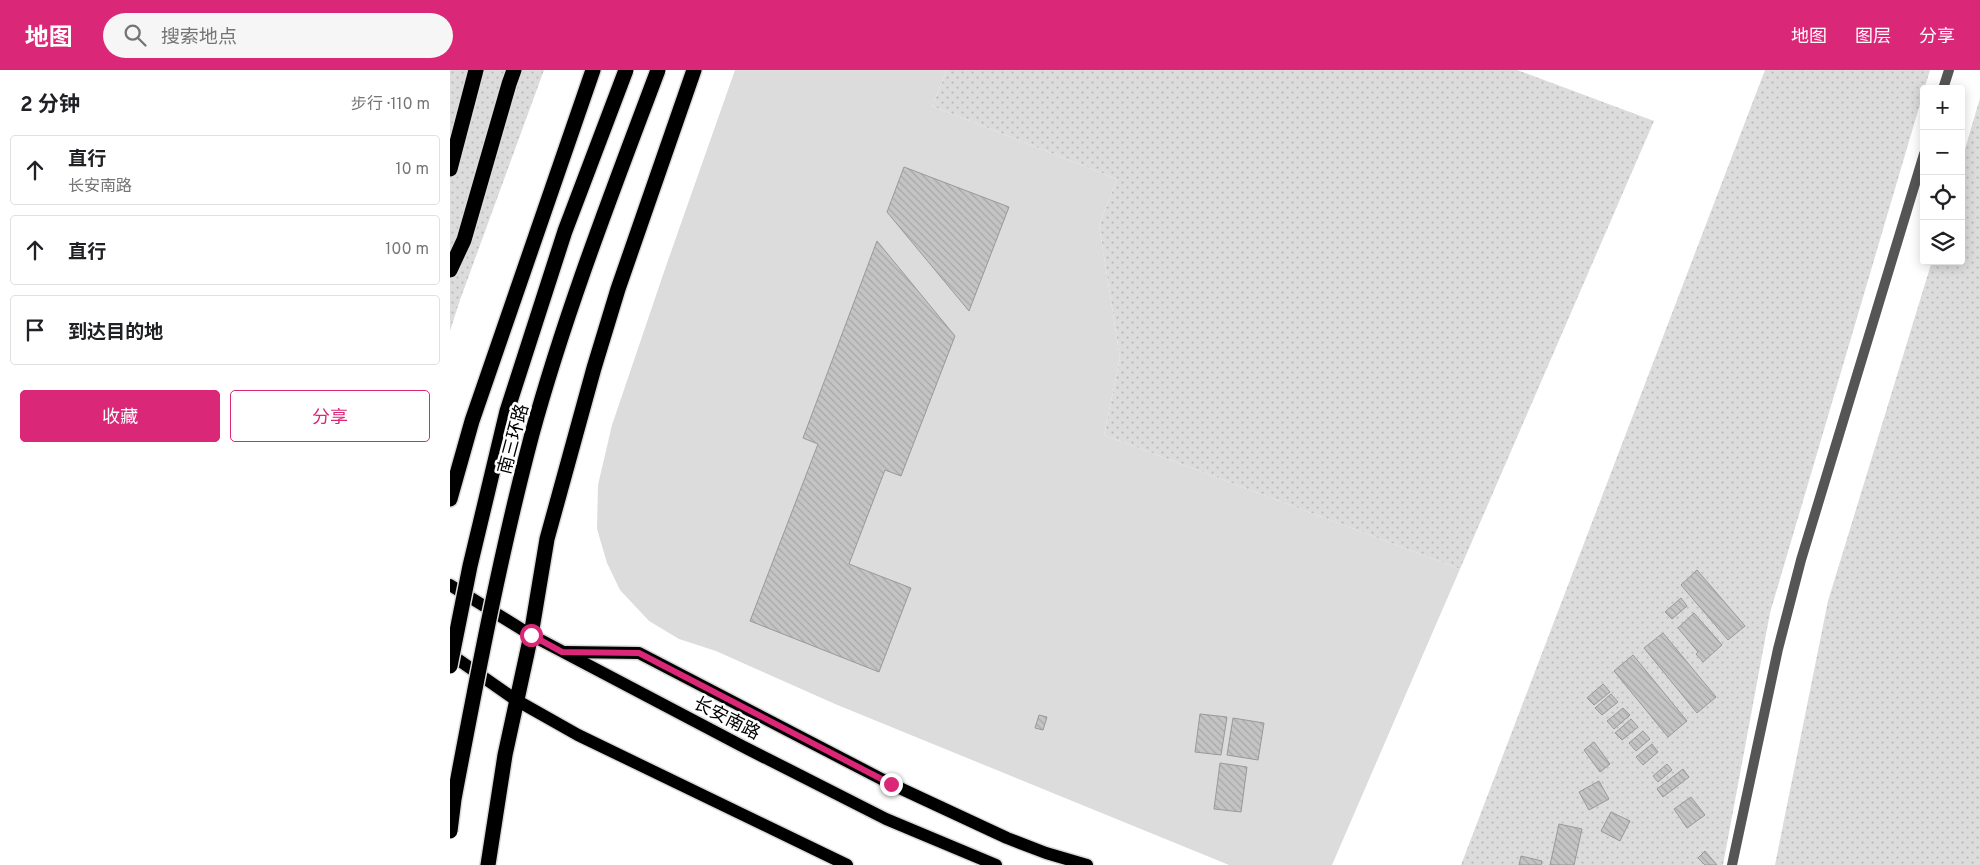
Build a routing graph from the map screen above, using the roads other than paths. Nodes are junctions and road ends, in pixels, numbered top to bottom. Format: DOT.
graph roads {
  1 [pos="476,70"];
  2 [pos="514,70"];
  3 [pos="593,70"];
  4 [pos="626,70"];
  5 [pos="658,70"];
  6 [pos="694,70"];
  7 [pos="1949,70"];
  8 [pos="1944,85"];
  9 [pos="1920,167"];
  10 [pos="450,170"];
  11 [pos="450,270"];
  12 [pos="450,499"];
  13 [pos="450,585"];
  14 [pos="531,635"];
  15 [pos="562,652"];
  16 [pos="450,654"];
  17 [pos="450,666"];
  18 [pos="516,700"];
  19 [pos="450,830"];
  20 [pos="488,865"];
  21 [pos="847,865"];
  22 [pos="996,865"];
  23 [pos="1087,865"];
  24 [pos="1732,865"];
  1 -- 10 [label="highway"];
  2 -- 11 [label="highway"];
  3 -- 12 [label="highway"];
  4 -- 17 [label="highway, 南三环路, bridge"];
  5 -- 19 [label="highway, 南三环路, bridge"];
  6 -- 14 [label="highway"];
  7 -- 8 [label="street"];
  9 -- 24 [label="street"];
  13 -- 14 [label="main road, 长安南路"];
  14 -- 15 [label="main road, 长安南路"];
  14 -- 18 [label="highway"];
  15 -- 22 [label="main road, 长安南路"];
  15 -- 23 [label="main road"];
  16 -- 18 [label="main road"];
  18 -- 20 [label="highway"];
  18 -- 21 [label="main road"];
}
